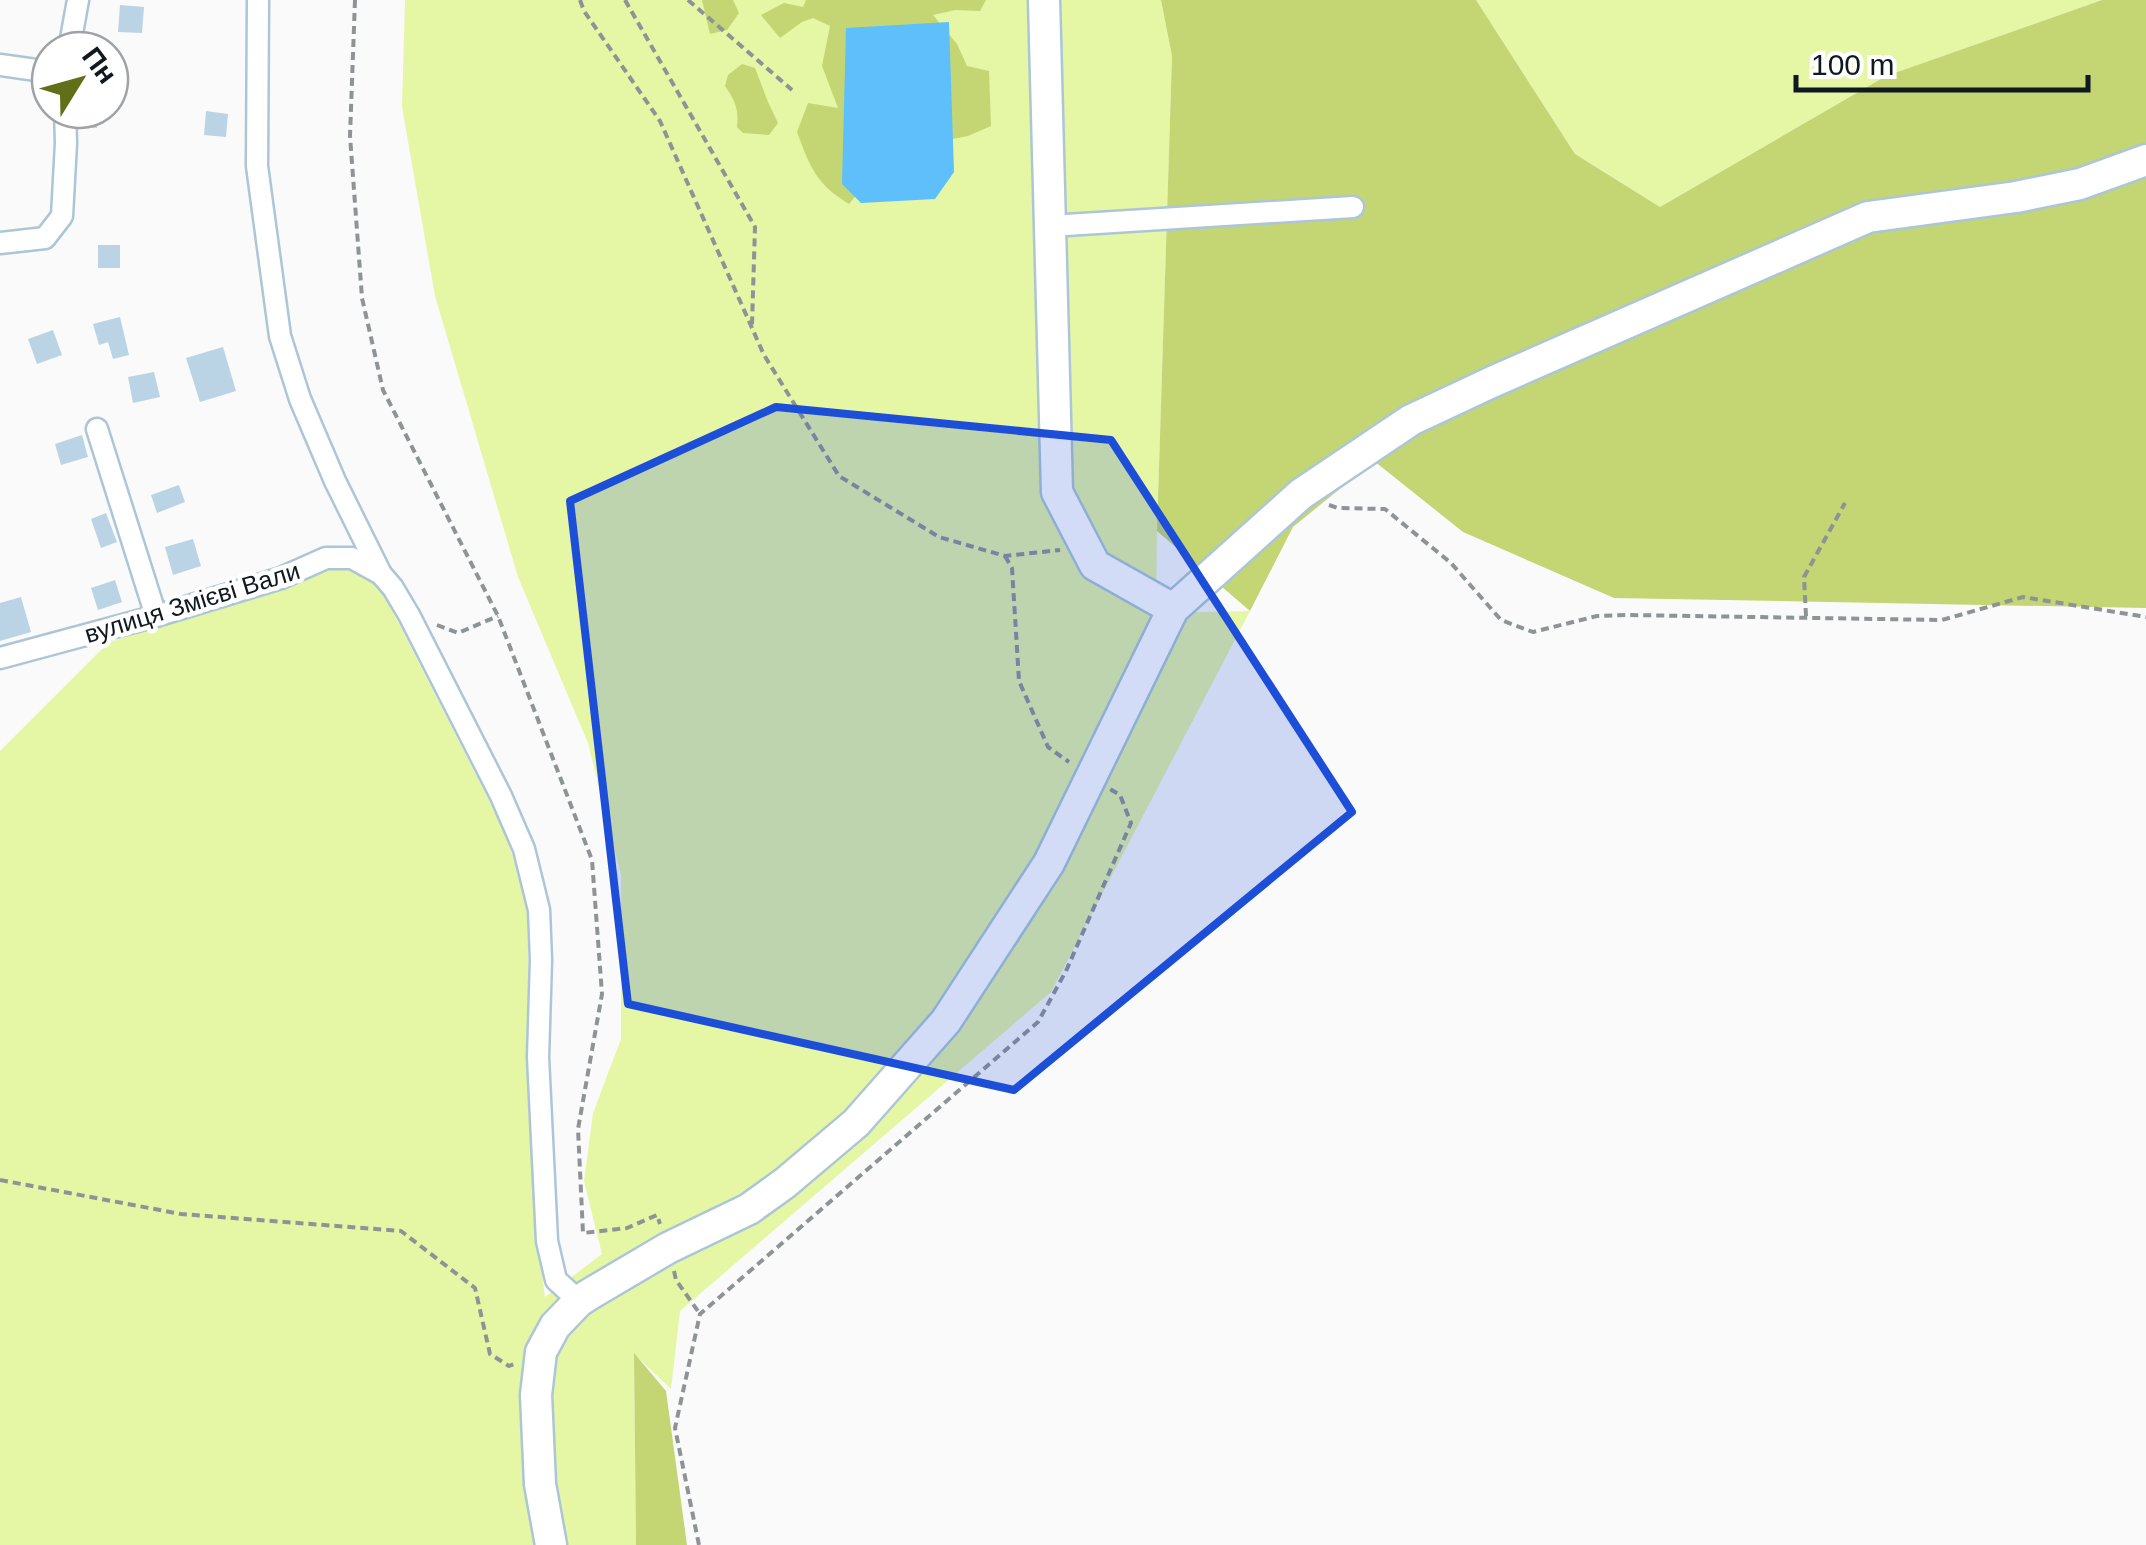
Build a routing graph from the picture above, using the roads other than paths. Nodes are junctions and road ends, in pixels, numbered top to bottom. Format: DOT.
graph roads {
  1 [pos="78,0"];
  2 [pos="258,0"];
  3 [pos="1044,0"];
  4 [pos="73,30"];
  5 [pos="0,65"];
  6 [pos="30,69"];
  7 [pos="66,130"];
  8 [pos="2146,160"];
  9 [pos="1353,207"];
  10 [pos="1050,226"];
  11 [pos="0,244"];
  12 [pos="98,429"];
  13 [pos="381,574"];
  14 [pos="1173,608"];
  15 [pos="156,616"];
  16 [pos="0,658"];
  17 [pos="579,1301"];
  18 [pos="551,1545"];
  1 -- 4 [label="street"];
  2 -- 13 [label="street"];
  3 -- 10 [label="street"];
  5 -- 6 [label="street"];
  7 -- 11 [label="street"];
  8 -- 14 [label="street"];
  9 -- 10 [label="street"];
  10 -- 14 [label="street"];
  12 -- 15 [label="street"];
  13 -- 15 [label="street, вулиця Змієві Вали"];
  13 -- 17 [label="street"];
  14 -- 17 [label="street"];
  15 -- 16 [label="street, вулиця Змієві Вали"];
  17 -- 18 [label="street"];
}
